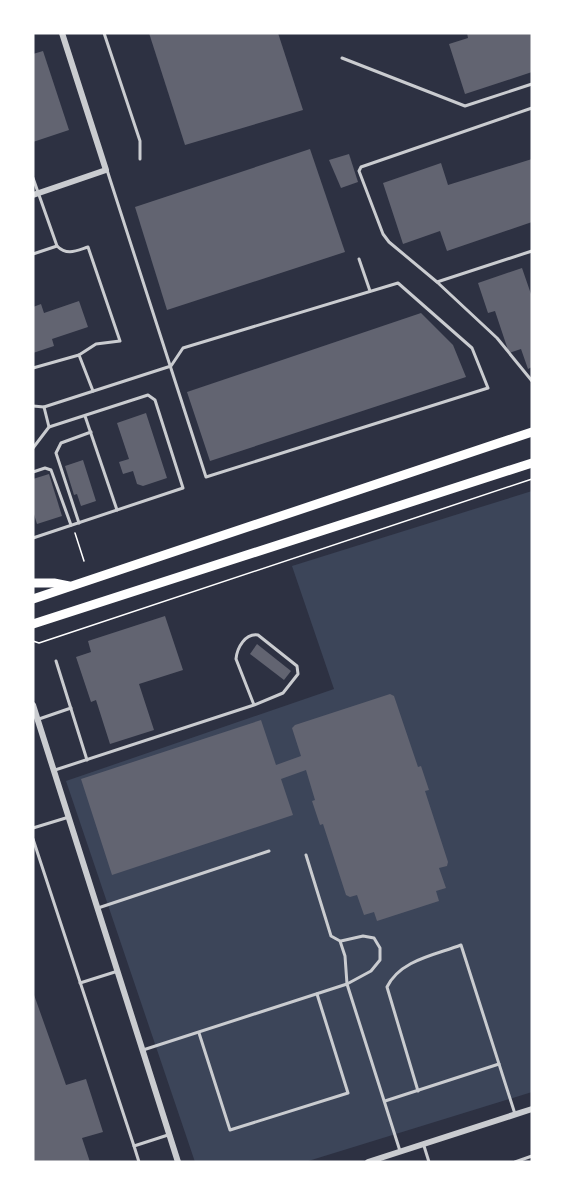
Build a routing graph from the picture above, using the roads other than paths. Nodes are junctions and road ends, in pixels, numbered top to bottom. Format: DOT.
graph roads {
  1 [pos="62,33"];
  2 [pos="104,33"];
  3 [pos="342,58"];
  4 [pos="532,84"];
  5 [pos="532,108"];
  6 [pos="140,159"];
  7 [pos="106,170"];
  8 [pos="33,178"];
  9 [pos="36,194"];
  10 [pos="57,246"];
  11 [pos="532,250"];
  12 [pos="33,254"];
  13 [pos="359,259"];
  14 [pos="437,282"];
  15 [pos="370,291"];
  16 [pos="79,355"];
  17 [pos="171,366"];
  18 [pos="33,368"];
  19 [pos="532,381"];
  20 [pos="93,391"];
  21 [pos="33,406"];
  22 [pos="44,407"];
  23 [pos="85,416"];
  24 [pos="49,427"];
  25 [pos="91,432"];
  26 [pos="532,432"];
  27 [pos="33,448"];
  28 [pos="532,463"];
  29 [pos="33,472"];
  30 [pos="117,510"];
  31 [pos="79,522"];
  32 [pos="71,525"];
  33 [pos="33,538"];
  34 [pos="33,583"];
  35 [pos="69,586"];
  36 [pos="33,599"];
  37 [pos="33,624"];
  38 [pos="56,662"];
  39 [pos="33,705"];
  40 [pos="254,705"];
  41 [pos="71,708"];
  42 [pos="38,719"];
  43 [pos="87,760"];
  44 [pos="54,771"];
  45 [pos="69,817"];
  46 [pos="33,828"];
  47 [pos="33,839"];
  48 [pos="269,851"];
  49 [pos="306,855"];
  50 [pos="98,908"];
  51 [pos="340,941"];
  52 [pos="118,970"];
  53 [pos="80,983"];
  54 [pos="347,984"];
  55 [pos="317,994"];
  56 [pos="199,1033"];
  57 [pos="143,1050"];
  58 [pos="499,1064"];
  59 [pos="418,1091"];
  60 [pos="385,1101"];
  61 [pos="532,1109"];
  62 [pos="515,1115"];
  63 [pos="170,1134"];
  64 [pos="423,1144"];
  65 [pos="134,1146"];
  66 [pos="400,1151"];
  67 [pos="532,1156"];
  68 [pos="139,1162"];
  69 [pos="178,1162"];
  70 [pos="368,1162"];
  71 [pos="429,1162"];
  72 [pos="515,1162"];
  1 -- 7 [label="street"];
  2 -- 6 [label="lane"];
  3 -- 4 [label="lane"];
  5 -- 14 [label="lane"];
  7 -- 9 [label="street"];
  7 -- 17 [label="lane"];
  8 -- 9 [label="lane"];
  9 -- 10 [label="lane"];
  10 -- 12 [label="lane"];
  10 -- 16 [label="lane"];
  11 -- 14 [label="lane"];
  13 -- 15 [label="lane"];
  14 -- 19 [label="lane"];
  15 -- 17 [label="lane"];
  15 -- 17 [label="lane"];
  16 -- 18 [label="lane"];
  16 -- 20 [label="lane"];
  17 -- 20 [label="lane"];
  20 -- 22 [label="lane"];
  21 -- 22 [label="lane"];
  22 -- 24 [label="lane"];
  23 -- 24 [label="lane"];
  23 -- 25 [label="lane"];
  23 -- 30 [label="lane"];
  24 -- 27 [label="lane"];
  25 -- 30 [label="lane"];
  25 -- 31 [label="lane"];
  26 -- 35 [label="main road"];
  28 -- 37 [label="main road"];
  29 -- 32 [label="lane"];
  30 -- 31 [label="lane"];
  31 -- 32 [label="lane"];
  32 -- 33 [label="lane"];
  34 -- 35 [label="main road"];
  35 -- 36 [label="main road"];
  38 -- 41 [label="lane"];
  39 -- 42 [label="street"];
  40 -- 40 [label="lane"];
  40 -- 43 [label="lane"];
  41 -- 42 [label="lane"];
  41 -- 43 [label="lane"];
  42 -- 44 [label="street"];
  43 -- 44 [label="lane"];
  44 -- 45 [label="street"];
  45 -- 46 [label="lane"];
  45 -- 50 [label="street"];
  47 -- 53 [label="lane"];
  48 -- 50 [label="lane"];
  49 -- 51 [label="lane"];
  50 -- 52 [label="street"];
  51 -- 54 [label="lane"];
  51 -- 54 [label="lane"];
  52 -- 53 [label="lane"];
  52 -- 57 [label="street"];
  53 -- 65 [label="lane"];
  54 -- 55 [label="lane"];
  54 -- 60 [label="lane"];
  55 -- 56 [label="lane"];
  55 -- 56 [label="lane"];
  56 -- 57 [label="lane"];
  57 -- 63 [label="street"];
  58 -- 59 [label="lane"];
  58 -- 59 [label="lane"];
  58 -- 62 [label="lane"];
  59 -- 60 [label="lane"];
  60 -- 66 [label="lane"];
  61 -- 62 [label="street"];
  62 -- 64 [label="street"];
  63 -- 65 [label="lane"];
  63 -- 69 [label="street"];
  64 -- 66 [label="street"];
  64 -- 71 [label="lane"];
  65 -- 68 [label="lane"];
  66 -- 70 [label="street"];
  67 -- 72 [label="lane"];
}
